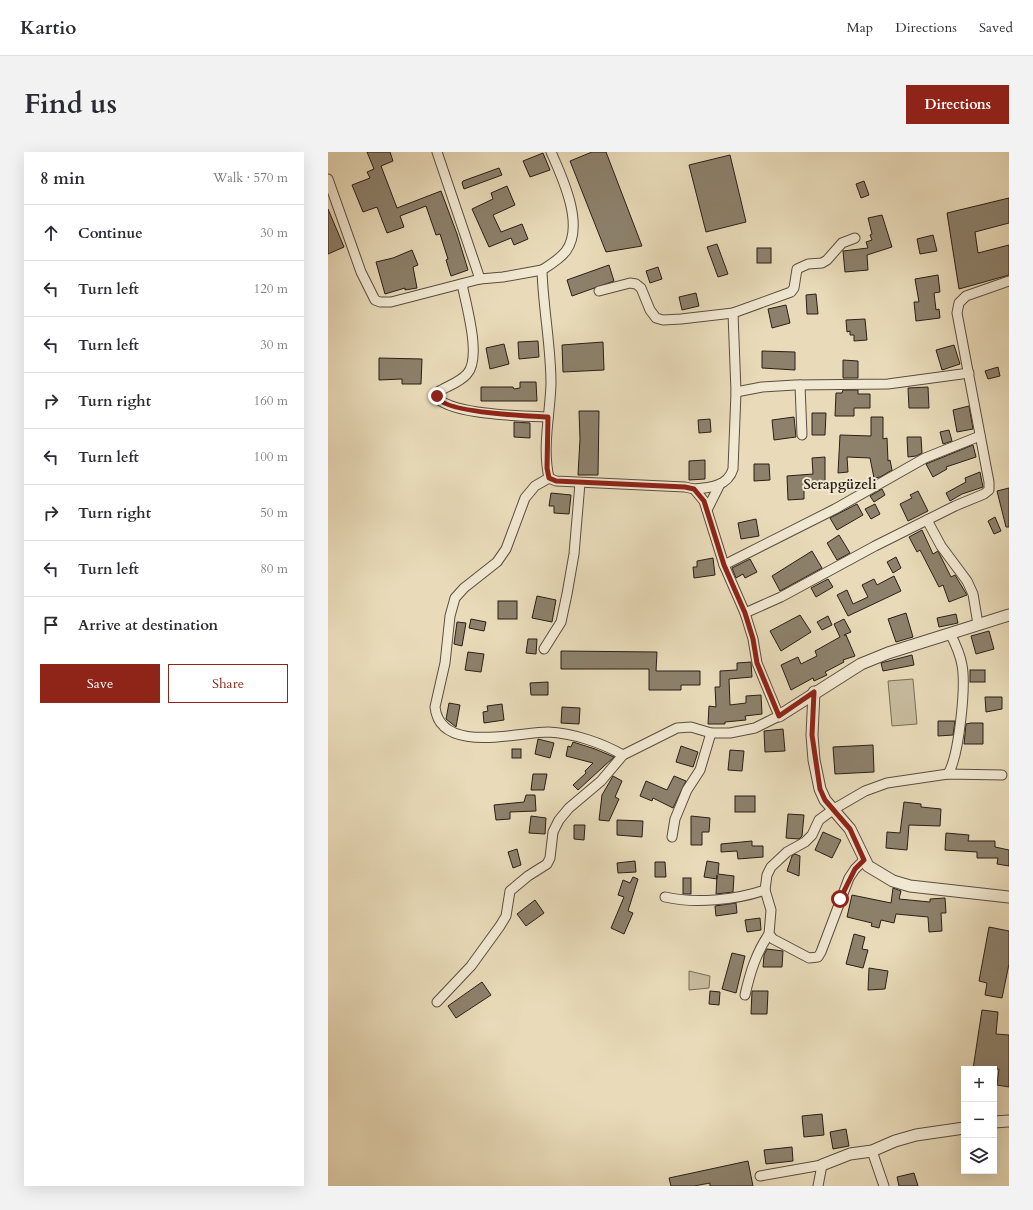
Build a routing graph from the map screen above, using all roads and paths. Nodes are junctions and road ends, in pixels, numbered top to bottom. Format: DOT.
graph roads {
  1 [pos="437,152"];
  2 [pos="551,152"];
  3 [pos="328,179"];
  4 [pos="331,196"];
  5 [pos="855,238"];
  6 [pos="542,270"];
  7 [pos="480,279"];
  8 [pos="1009,281"];
  9 [pos="462,284"];
  10 [pos="599,291"];
  11 [pos="733,313"];
  12 [pos="969,373"];
  13 [pos="800,385"];
  14 [pos="736,392"];
  15 [pos="548,417"];
  16 [pos="802,436"];
  17 [pos="980,436"];
  18 [pos="549,478"];
  19 [pos="580,482"];
  20 [pos="720,484"];
  21 [pos="694,489"];
  22 [pos="707,510"];
  23 [pos="927,520"];
  24 [pos="724,565"];
  25 [pos="745,613"];
  26 [pos="1009,616"];
  27 [pos="978,624"];
  28 [pos="950,633"];
  29 [pos="544,649"];
  30 [pos="814,692"];
  31 [pos="779,716"];
  32 [pos="712,733"];
  33 [pos="623,755"];
  34 [pos="948,774"];
  35 [pos="1002,775"];
  36 [pos="834,809"];
  37 [pos="672,837"];
  38 [pos="864,860"];
  39 [pos="765,890"];
  40 [pos="665,897"];
  41 [pos="1009,897"];
  42 [pos="769,934"];
  43 [pos="745,995"];
  44 [pos="437,1002"];
  45 [pos="1009,1121"];
  46 [pos="997,1122"];
  47 [pos="961,1128"];
  48 [pos="872,1151"];
  49 [pos="822,1165"];
  50 [pos="760,1176"];
  51 [pos="818,1186"];
  52 [pos="884,1186"];
  1 -- 7 [label="street"];
  2 -- 6 [label="street"];
  3 -- 4 [label="street"];
  4 -- 9 [label="street"];
  5 -- 11 [label="street"];
  6 -- 7 [label="street"];
  6 -- 15 [label="street"];
  7 -- 9 [label="street"];
  8 -- 12 [label="street"];
  9 -- 15 [label="street"];
  10 -- 11 [label="street"];
  11 -- 14 [label="street"];
  12 -- 13 [label="street"];
  12 -- 17 [label="street"];
  13 -- 14 [label="street"];
  13 -- 16 [label="street"];
  14 -- 20 [label="street"];
  15 -- 18 [label="street"];
  17 -- 23 [label="street"];
  17 -- 24 [label="street"];
  18 -- 19 [label="street"];
  18 -- 33 [label="street"];
  19 -- 21 [label="street"];
  19 -- 29 [label="street"];
  20 -- 21 [label="street"];
  20 -- 22 [label="street"];
  21 -- 22 [label="street"];
  22 -- 24 [label="street"];
  23 -- 25 [label="street"];
  23 -- 27 [label="street"];
  24 -- 25 [label="street"];
  25 -- 31 [label="street"];
  26 -- 27 [label="street"];
  27 -- 28 [label="street"];
  28 -- 30 [label="street"];
  28 -- 34 [label="street"];
  30 -- 31 [label="street"];
  30 -- 36 [label="street"];
  31 -- 32 [label="street"];
  32 -- 33 [label="street"];
  32 -- 37 [label="street"];
  33 -- 44 [label="street"];
  34 -- 35 [label="street"];
  34 -- 36 [label="street"];
  36 -- 38 [label="street"];
  36 -- 39 [label="street"];
  38 -- 41 [label="street"];
  38 -- 42 [label="street"];
  39 -- 40 [label="street"];
  39 -- 42 [label="street"];
  42 -- 43 [label="street"];
  45 -- 46 [label="street"];
  47 -- 48 [label="street"];
  48 -- 49 [label="street"];
  48 -- 52 [label="street"];
  49 -- 50 [label="street"];
  49 -- 51 [label="street"];
}
